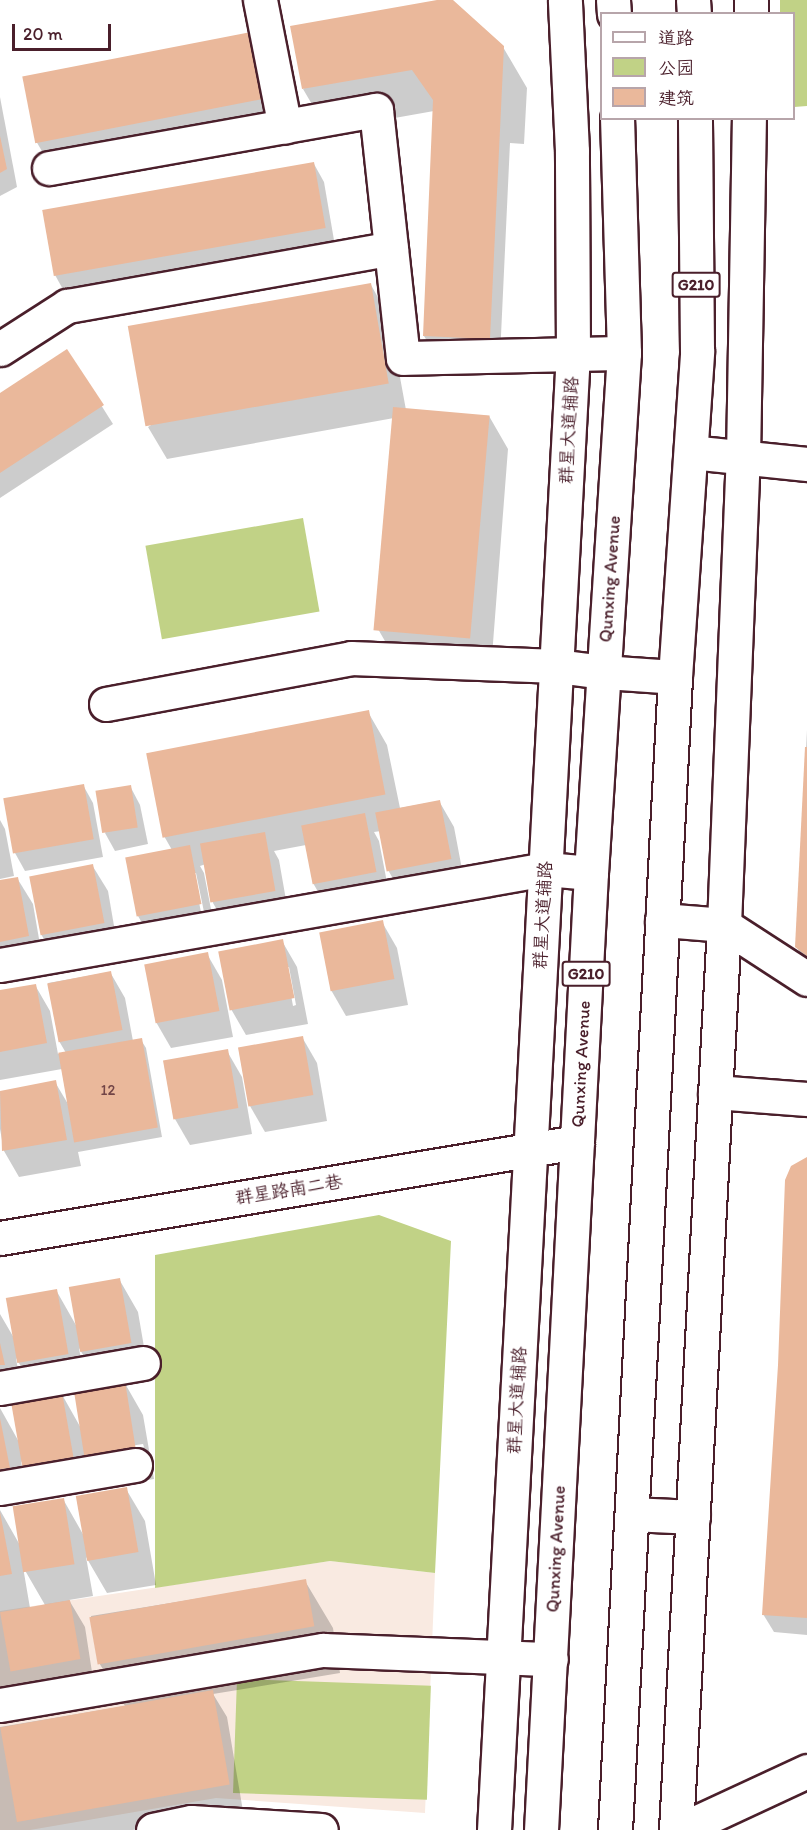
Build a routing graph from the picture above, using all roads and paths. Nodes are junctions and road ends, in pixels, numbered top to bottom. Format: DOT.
graph roads {
  1 [pos="260,0"];
  2 [pos="565,0"];
  3 [pos="617,120"];
  4 [pos="694,120"];
  5 [pos="749,120"];
  6 [pos="285,127"];
  7 [pos="50,168"];
  8 [pos="391,248"];
  9 [pos="0,349"];
  10 [pos="624,353"];
  11 [pos="573,354"];
  12 [pos="691,452"];
  13 [pos="743,458"];
  14 [pos="807,464"];
  15 [pos="557,666"];
  16 [pos="604,672"];
  17 [pos="675,677"];
  18 [pos="106,704"];
  19 [pos="546,869"];
  20 [pos="591,873"];
  21 [pos="662,920"];
  22 [pos="724,925"];
  23 [pos="0,964"];
  24 [pos="807,979"];
  25 [pos="716,1092"];
  26 [pos="807,1099"];
  27 [pos="577,1142"];
  28 [pos="531,1150"];
  29 [pos="0,1238"];
  30 [pos="143,1363"];
  31 [pos="0,1389"];
  32 [pos="135,1465"];
  33 [pos="0,1488"];
  34 [pos="632,1514"];
  35 [pos="693,1517"];
  36 [pos="504,1657"];
  37 [pos="550,1659"];
  38 [pos="0,1705"];
  39 [pos="807,1771"];
  40 [pos="190,1826"];
  41 [pos="153,1830"];
  42 [pos="321,1830"];
  43 [pos="494,1830"];
  44 [pos="542,1830"];
  45 [pos="615,1830"];
  46 [pos="678,1830"];
  1 -- 6 [label="main road"];
  2 -- 11 [label="main road, 群星大道辅路"];
  3 -- 10 [label="main road, Qunxing Avenue / G210"];
  4 -- 12 [label="main road, G210"];
  5 -- 13 [label="main road"];
  6 -- 7 [label="main road"];
  6 -- 8 [label="main road"];
  8 -- 9 [label="main road"];
  8 -- 11 [label="main road"];
  10 -- 11 [label="main road"];
  10 -- 16 [label="main road, Qunxing Avenue / G210"];
  11 -- 15 [label="main road, 群星大道辅路"];
  12 -- 13 [label="main road"];
  12 -- 17 [label="main road, G210"];
  13 -- 14 [label="main road"];
  13 -- 22 [label="main road"];
  15 -- 16 [label="main road"];
  15 -- 18 [label="main road"];
  15 -- 19 [label="main road, 群星大道辅路"];
  16 -- 17 [label="main road"];
  16 -- 20 [label="main road, Qunxing Avenue / G210"];
  17 -- 21 [label="main road, G210"];
  19 -- 20 [label="main road"];
  19 -- 23 [label="main road"];
  19 -- 28 [label="main road, 群星大道辅路"];
  20 -- 27 [label="main road, Qunxing Avenue / G210"];
  21 -- 22 [label="main road"];
  21 -- 34 [label="main road, G210"];
  22 -- 24 [label="main road"];
  22 -- 25 [label="main road"];
  25 -- 26 [label="main road"];
  25 -- 35 [label="main road"];
  27 -- 28 [label="main road, 群星路南二巷"];
  27 -- 37 [label="main road, Qunxing Avenue / G210"];
  28 -- 29 [label="main road, 群星路南二巷"];
  28 -- 36 [label="main road, 群星大道辅路"];
  30 -- 31 [label="main road"];
  32 -- 33 [label="main road"];
  34 -- 35 [label="main road"];
  34 -- 45 [label="main road, G210"];
  35 -- 46 [label="main road"];
  36 -- 37 [label="main road"];
  36 -- 38 [label="main road"];
  36 -- 43 [label="main road, 群星大道辅路"];
  37 -- 44 [label="main road, Qunxing Avenue / G210"];
  39 -- 46 [label="main road"];
  40 -- 41 [label="main road"];
  40 -- 42 [label="main road"];
}
